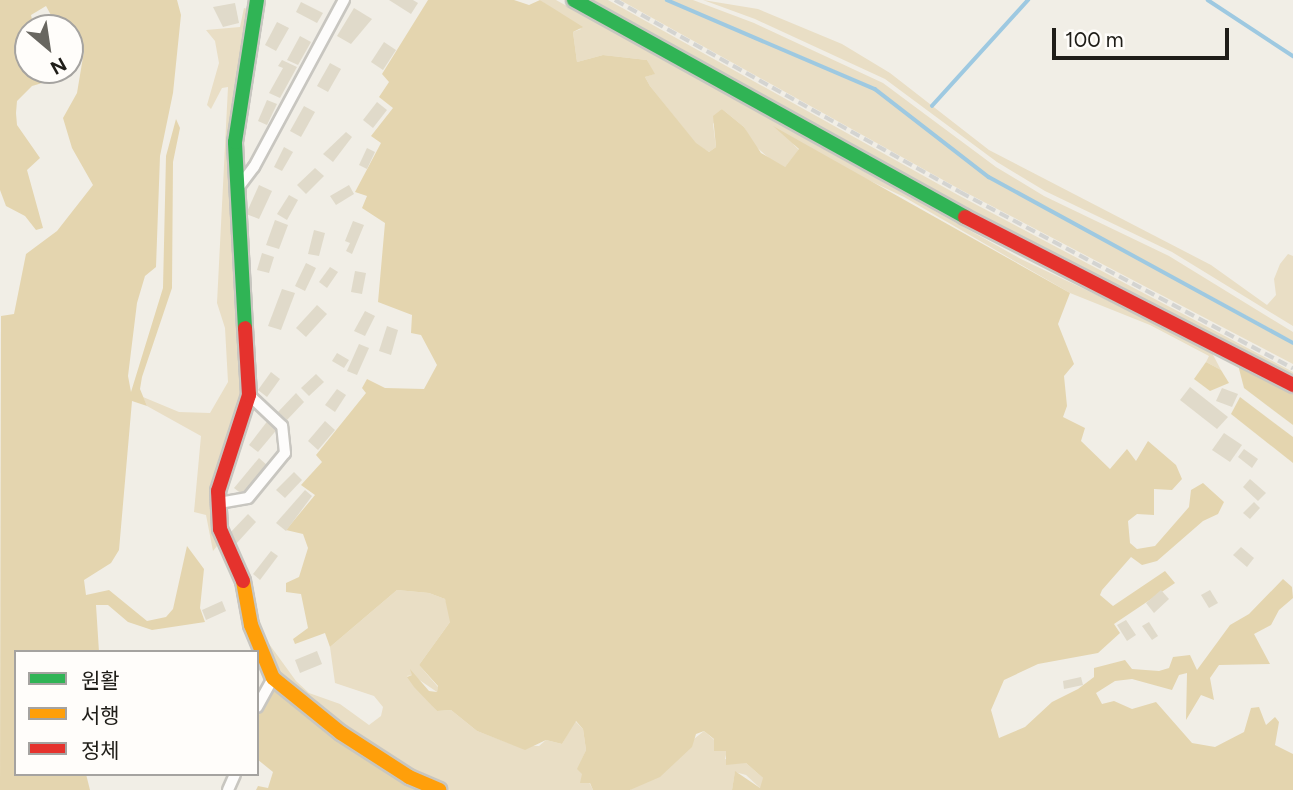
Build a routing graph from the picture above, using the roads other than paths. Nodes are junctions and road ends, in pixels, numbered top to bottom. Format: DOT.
graph roads {
  1 [pos="257,0"];
  2 [pos="344,0"];
  3 [pos="574,0"];
  4 [pos="238,187"];
  5 [pos="1293,385"];
  6 [pos="249,395"];
  7 [pos="219,503"];
  8 [pos="273,678"];
  9 [pos="259,703"];
  10 [pos="439,790"];
  1 -- 4 [label="street"];
  2 -- 4 [label="street"];
  3 -- 5 [label="street"];
  4 -- 6 [label="street"];
  6 -- 7 [label="street"];
  6 -- 7 [label="street"];
  7 -- 8 [label="street"];
  8 -- 9 [label="street"];
  8 -- 10 [label="street"];
}
